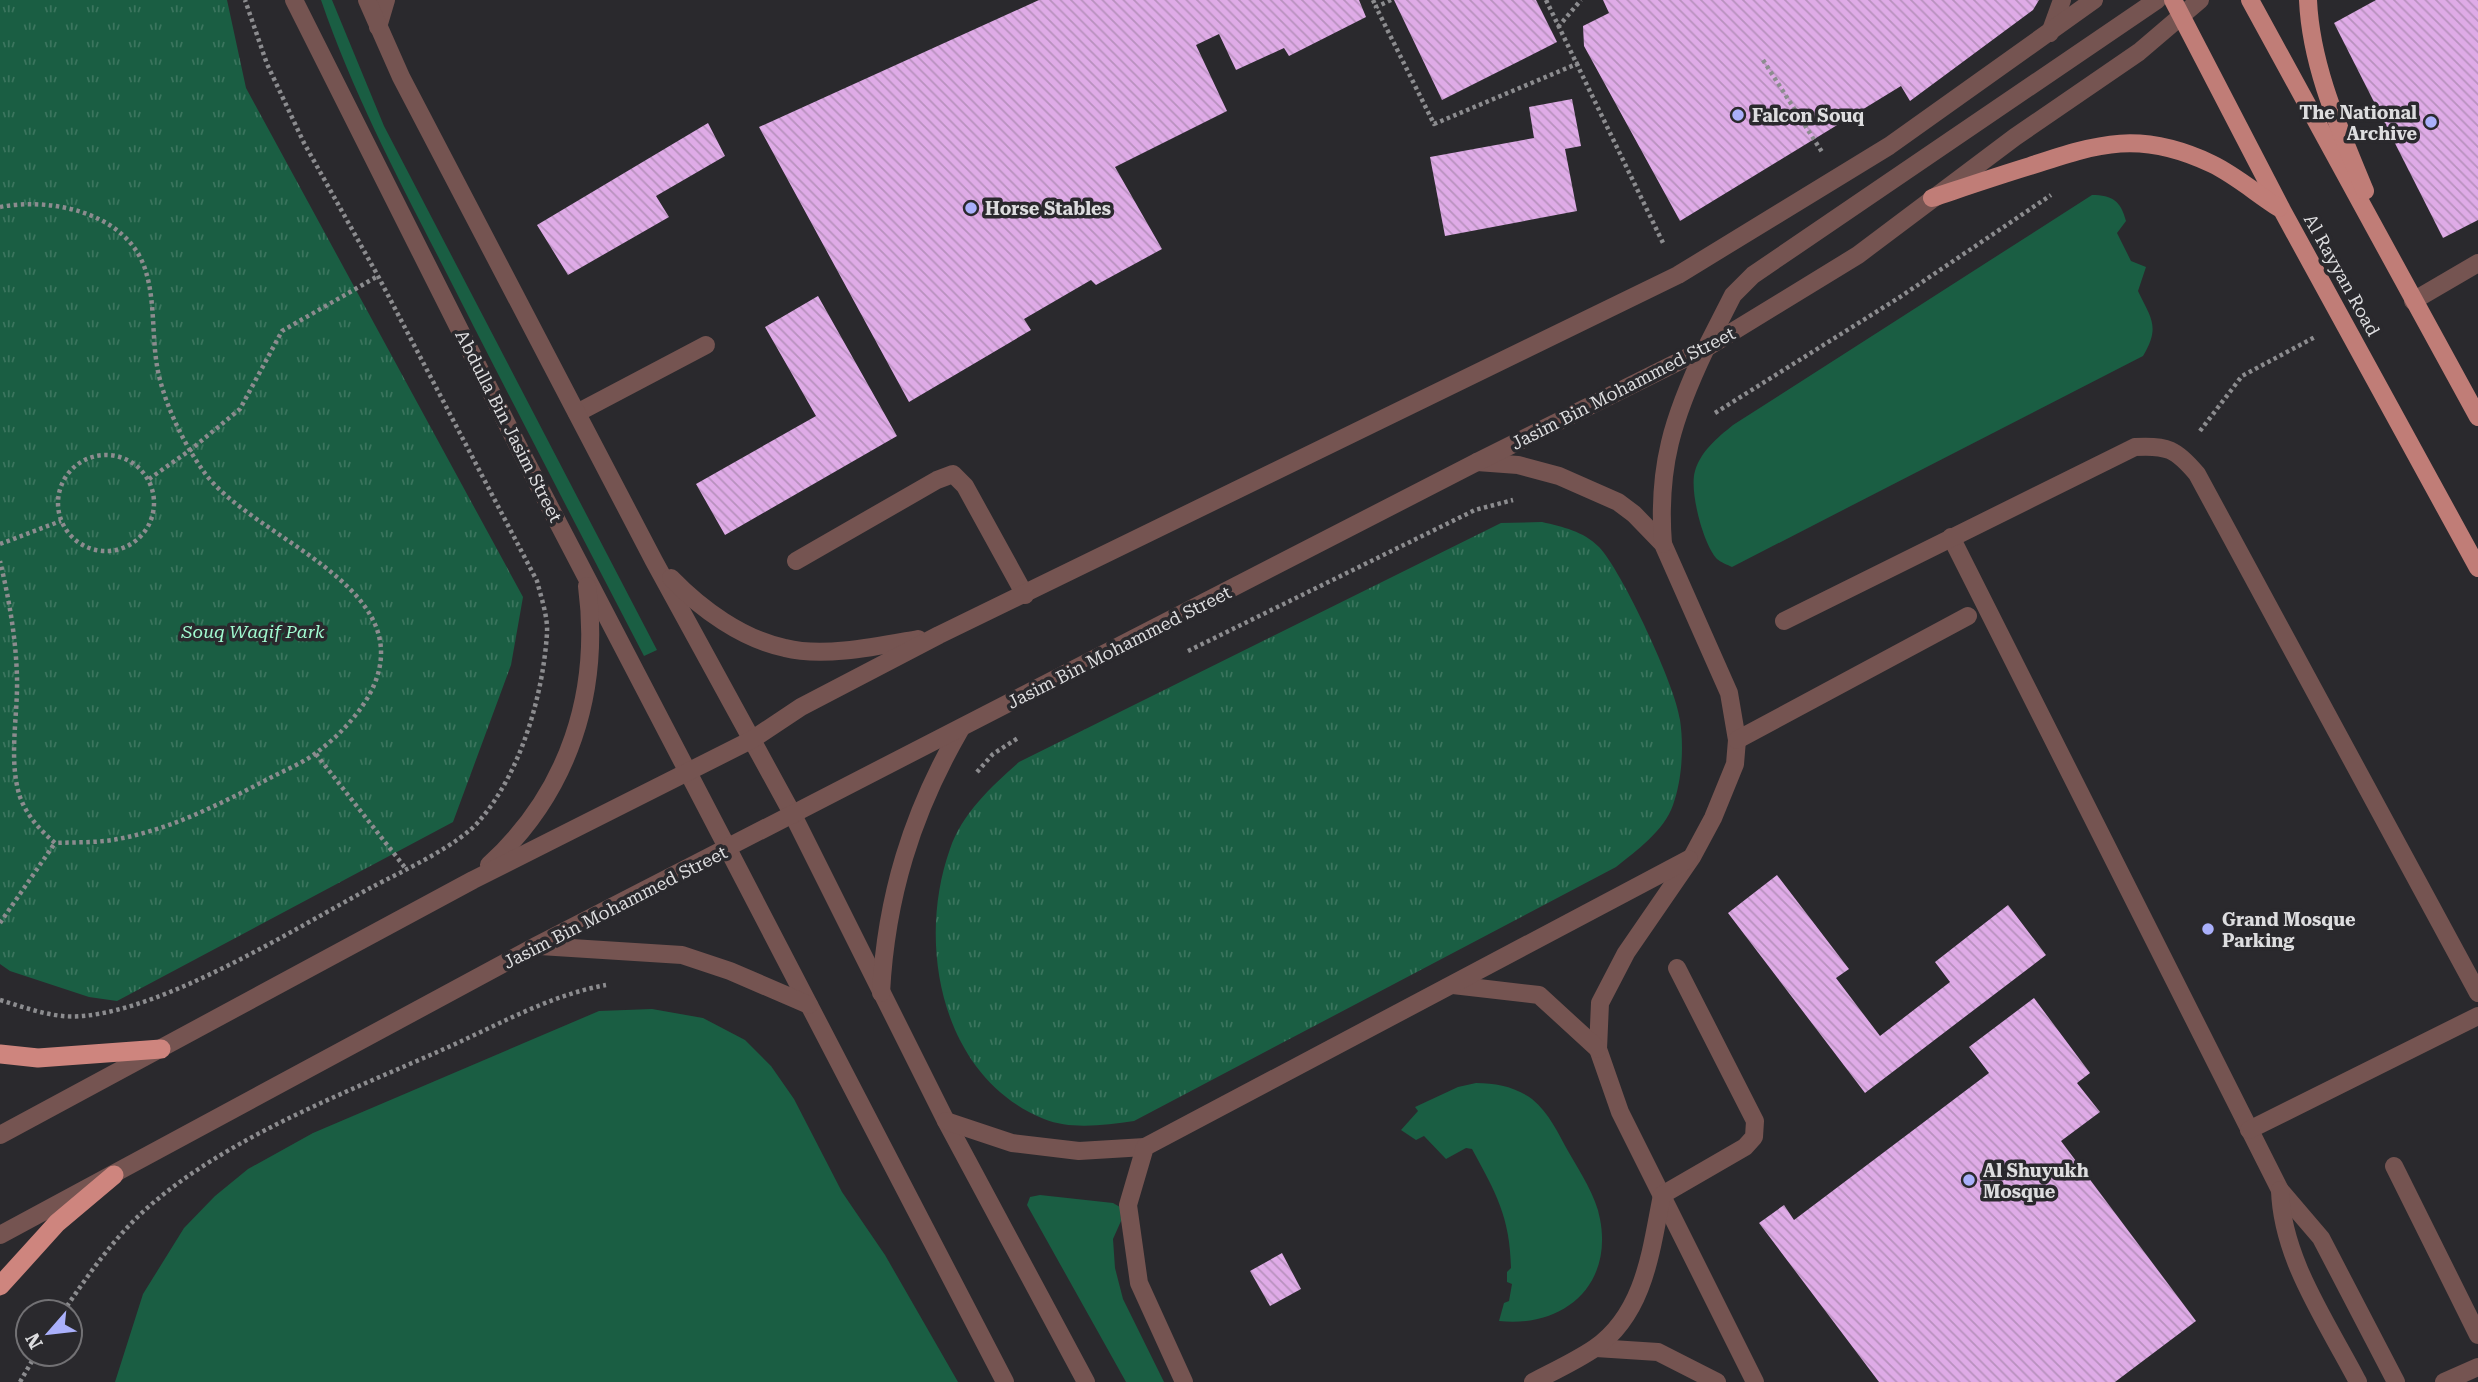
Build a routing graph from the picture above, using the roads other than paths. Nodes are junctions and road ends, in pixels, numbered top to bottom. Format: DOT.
graph roads {
  1 [pos="294,0"];
  2 [pos="367,0"];
  3 [pos="386,0"];
  4 [pos="2062,0"];
  5 [pos="2094,0"];
  6 [pos="2157,0"];
  7 [pos="2200,0"];
  8 [pos="2250,0"];
  9 [pos="2308,0"];
  10 [pos="2177,8"];
  11 [pos="378,27"];
  12 [pos="2050,33"];
  13 [pos="1932,198"];
  14 [pos="2282,210"];
  15 [pos="2478,263"];
  16 [pos="2402,278"];
  17 [pos="2413,301"];
  18 [pos="706,345"];
  19 [pos="1706,348"];
  20 [pos="577,413"];
  21 [pos="2478,417"];
  22 [pos="1477,462"];
  23 [pos="1951,537"];
  24 [pos="1663,544"];
  25 [pos="654,561"];
  26 [pos="796,562"];
  27 [pos="2478,568"];
  28 [pos="585,572"];
  29 [pos="1026,595"];
  30 [pos="1968,616"];
  31 [pos="1784,621"];
  32 [pos="939,635"];
  33 [pos="960,730"];
  34 [pos="753,739"];
  35 [pos="1737,740"];
  36 [pos="688,772"];
  37 [pos="793,815"];
  38 [pos="728,849"];
  39 [pos="1692,857"];
  40 [pos="473,880"];
  41 [pos="536,946"];
  42 [pos="1677,968"];
  43 [pos="1453,985"];
  44 [pos="881,993"];
  45 [pos="2478,993"];
  46 [pos="809,1005"];
  47 [pos="2478,1016"];
  48 [pos="161,1049"];
  49 [pos="1598,1049"];
  50 [pos="0,1054"];
  51 [pos="946,1121"];
  52 [pos="2249,1130"];
  53 [pos="0,1135"];
  54 [pos="1144,1147"];
  55 [pos="2393,1166"];
  56 [pos="114,1175"];
  57 [pos="2280,1190"];
  58 [pos="1662,1195"];
  59 [pos="0,1235"];
  60 [pos="0,1286"];
  61 [pos="2478,1335"];
  62 [pos="1596,1348"];
  63 [pos="2478,1367"];
  64 [pos="1005,1382"];
  65 [pos="1086,1382"];
  66 [pos="1184,1382"];
  67 [pos="1533,1382"];
  68 [pos="1717,1382"];
  69 [pos="1755,1382"];
  70 [pos="2358,1382"];
  71 [pos="2396,1382"];
  72 [pos="2444,1382"];
  1 -- 28 [label="street, Abdulla Bin Jasim Street"];
  2 -- 11 [label="street"];
  3 -- 11 [label="street"];
  4 -- 12 [label="street"];
  5 -- 12 [label="street"];
  6 -- 19 [label="street"];
  7 -- 10 [label="street, Jasim Bin Mohammed Street"];
  8 -- 16 [label="main road"];
  9 -- 16 [label="main road"];
  10 -- 13 [label="street, Jasim Bin Mohammed Street"];
  10 -- 14 [label="main road, Al Rayyan Road"];
  11 -- 20 [label="street"];
  12 -- 29 [label="street"];
  13 -- 14 [label="main road"];
  13 -- 19 [label="street, Jasim Bin Mohammed Street"];
  14 -- 27 [label="main road, Al Rayyan Road"];
  15 -- 17 [label="street"];
  16 -- 17 [label="main road"];
  17 -- 21 [label="main road"];
  18 -- 20 [label="street"];
  19 -- 22 [label="street, Jasim Bin Mohammed Street"];
  19 -- 24 [label="street"];
  20 -- 25 [label="street"];
  22 -- 24 [label="street"];
  22 -- 33 [label="street, Jasim Bin Mohammed Street"];
  23 -- 31 [label="street"];
  23 -- 45 [label="street"];
  23 -- 52 [label="street"];
  24 -- 35 [label="street"];
  25 -- 32 [label="street"];
  25 -- 34 [label="street"];
  26 -- 29 [label="street"];
  28 -- 36 [label="street, Abdulla Bin Jasim Street"];
  28 -- 40 [label="street"];
  29 -- 32 [label="street"];
  30 -- 35 [label="street"];
  32 -- 34 [label="street"];
  33 -- 37 [label="street, Jasim Bin Mohammed Street"];
  33 -- 44 [label="street"];
  34 -- 36 [label="street"];
  34 -- 37 [label="street"];
  35 -- 39 [label="street"];
  36 -- 38 [label="street, Abdulla Bin Jasim Street"];
  36 -- 40 [label="street"];
  37 -- 38 [label="street, Jasim Bin Mohammed Street"];
  37 -- 44 [label="street"];
  38 -- 41 [label="street, Jasim Bin Mohammed Street"];
  38 -- 46 [label="street, Abdulla Bin Jasim Street"];
  39 -- 43 [label="street"];
  39 -- 49 [label="street"];
  40 -- 48 [label="street"];
  41 -- 46 [label="street"];
  41 -- 56 [label="street, Jasim Bin Mohammed Street"];
  42 -- 58 [label="street"];
  43 -- 49 [label="street"];
  43 -- 54 [label="street"];
  44 -- 51 [label="street"];
  46 -- 64 [label="street, Abdulla Bin Jasim Street"];
  47 -- 52 [label="street"];
  48 -- 50 [label="highway"];
  48 -- 53 [label="street"];
  49 -- 58 [label="street"];
  51 -- 54 [label="street"];
  51 -- 65 [label="street"];
  52 -- 57 [label="street"];
  54 -- 66 [label="street"];
  55 -- 61 [label="street"];
  56 -- 59 [label="street, Jasim Bin Mohammed Street"];
  56 -- 60 [label="highway"];
  57 -- 70 [label="street"];
  57 -- 71 [label="street"];
  58 -- 62 [label="street"];
  58 -- 69 [label="street"];
  62 -- 67 [label="street"];
  62 -- 68 [label="street"];
  63 -- 72 [label="street"];
}
